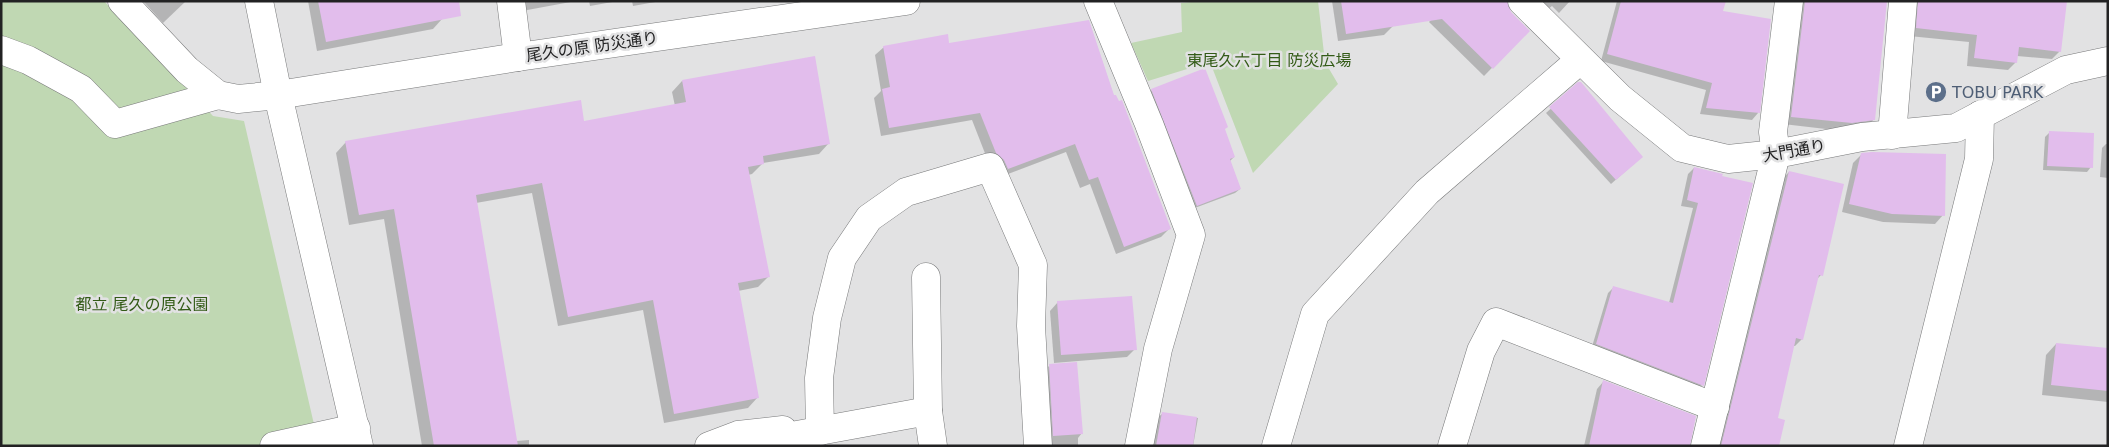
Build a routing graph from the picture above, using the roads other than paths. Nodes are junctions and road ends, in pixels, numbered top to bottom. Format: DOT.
graph roads {
  1 [pos="122,1"];
  2 [pos="259,1"];
  3 [pos="511,1"];
  4 [pos="906,1"];
  5 [pos="1098,1"];
  6 [pos="1522,1"];
  7 [pos="1789,1"];
  8 [pos="1903,1"];
  9 [pos="1,50"];
  10 [pos="518,57"];
  11 [pos="1580,60"];
  12 [pos="2108,61"];
  13 [pos="218,95"];
  14 [pos="278,95"];
  15 [pos="1980,116"];
  16 [pos="1892,135"];
  17 [pos="1776,154"];
  18 [pos="926,277"];
  19 [pos="1714,407"];
  20 [pos="928,412"];
  21 [pos="820,431"];
  22 [pos="357,437"];
  23 [pos="789,441"];
  24 [pos="274,446"];
  25 [pos="709,446"];
  26 [pos="933,446"];
  27 [pos="1038,446"];
  28 [pos="1139,446"];
  29 [pos="1276,446"];
  30 [pos="1452,446"];
  31 [pos="1705,446"];
  32 [pos="1908,446"];
  1 -- 13 [label="street"];
  2 -- 14 [label="street"];
  3 -- 10 [label="street"];
  4 -- 10 [label="street, 尾久の原 防災通り"];
  5 -- 28 [label="street"];
  6 -- 11 [label="street, 大門通り"];
  7 -- 17 [label="street"];
  8 -- 16 [label="street"];
  9 -- 13 [label="street"];
  10 -- 14 [label="street, 尾久の原 防災通り"];
  11 -- 17 [label="street, 大門通り"];
  11 -- 29 [label="street"];
  12 -- 15 [label="street, 大門通り"];
  13 -- 14 [label="street, 尾久の原 防災通り"];
  14 -- 22 [label="street"];
  15 -- 16 [label="street, 大門通り"];
  15 -- 32 [label="street"];
  16 -- 17 [label="street, 大門通り"];
  17 -- 19 [label="street"];
  18 -- 20 [label="street"];
  19 -- 30 [label="street"];
  19 -- 31 [label="street"];
  20 -- 21 [label="street"];
  20 -- 26 [label="street"];
  21 -- 23 [label="street"];
  21 -- 27 [label="street"];
  22 -- 24 [label="street"];
  23 -- 25 [label="street"];
}
